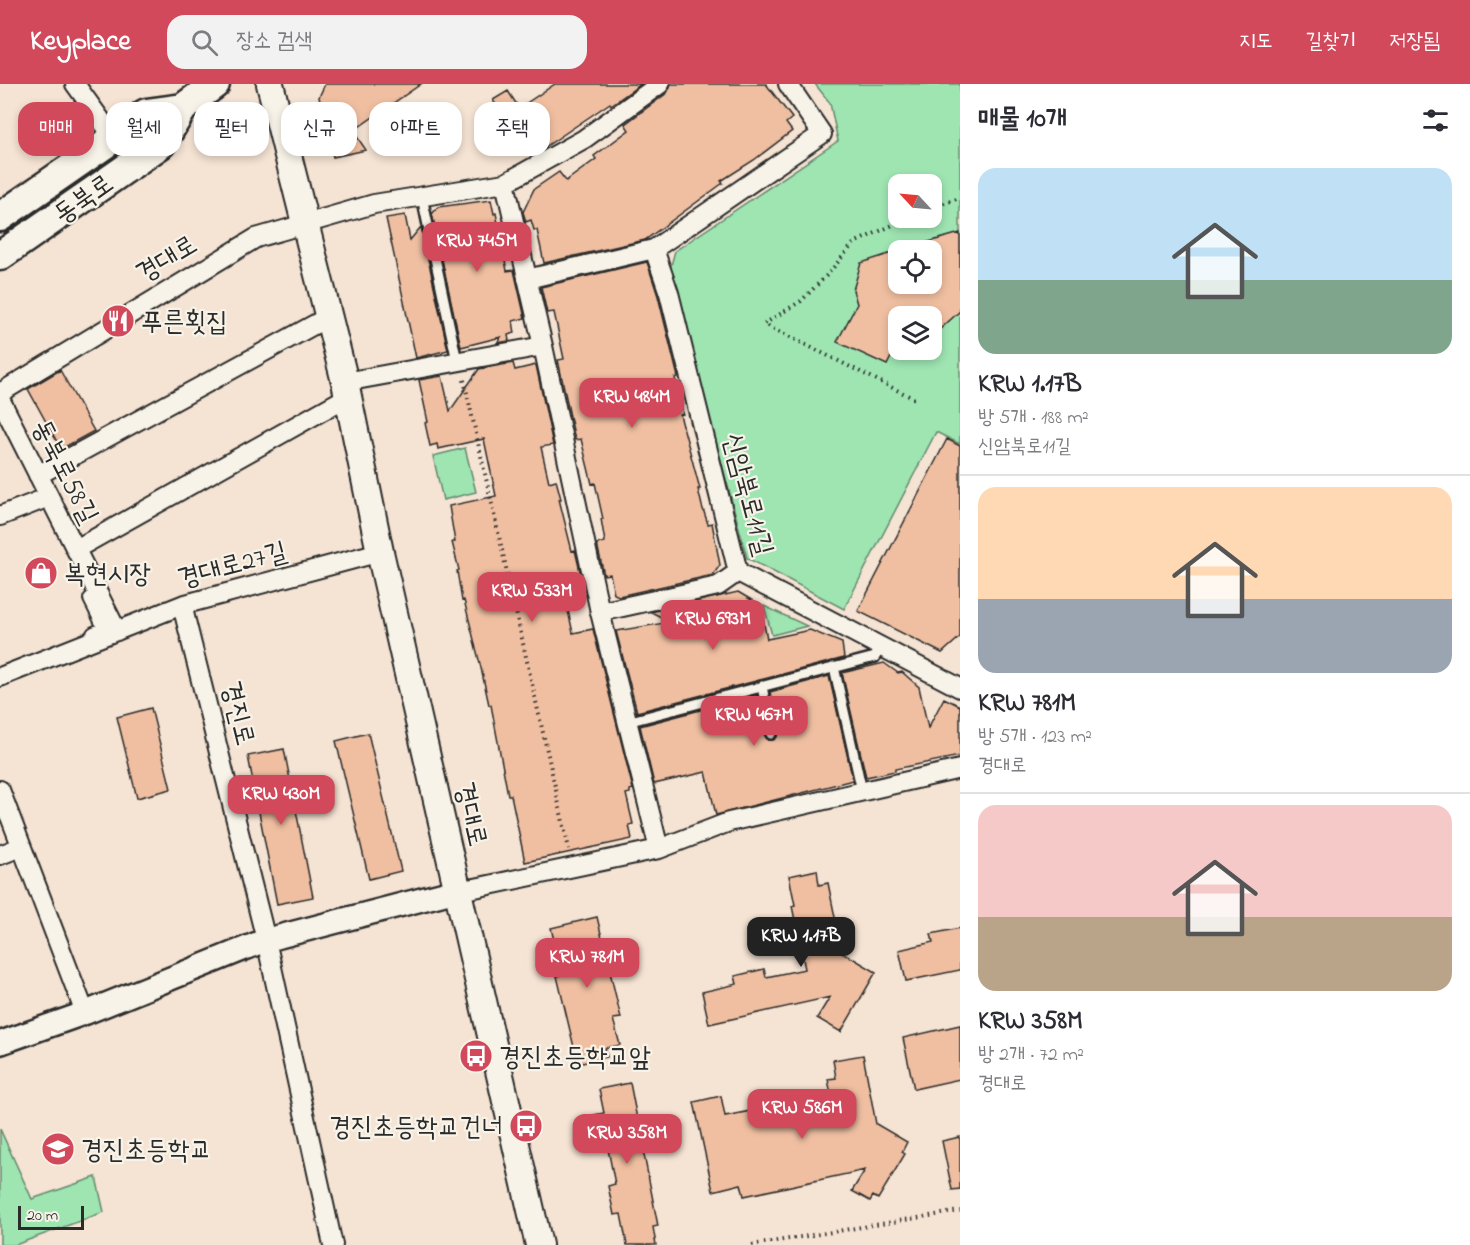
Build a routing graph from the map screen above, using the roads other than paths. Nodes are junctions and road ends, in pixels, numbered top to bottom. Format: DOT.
graph roads {
  1 [pos="75,84"];
  2 [pos="215,84"];
  3 [pos="270,84"];
  4 [pos="660,84"];
  5 [pos="788,84"];
  6 [pos="183,108"];
  7 [pos="106,127"];
  8 [pos="106,144"];
  9 [pos="505,183"];
  10 [pos="422,197"];
  11 [pos="0,217"];
  12 [pos="306,223"];
  13 [pos="654,249"];
  14 [pos="0,256"];
  15 [pos="527,279"];
  16 [pos="330,316"];
  17 [pos="543,346"];
  18 [pos="458,361"];
  19 [pos="346,389"];
  20 [pos="0,393"];
  21 [pos="0,399"];
  22 [pos="38,475"];
  23 [pos="48,500"];
  24 [pos="0,518"];
  25 [pos="76,549"];
  26 [pos="381,552"];
  27 [pos="738,572"];
  28 [pos="182,605"];
  29 [pos="600,612"];
  30 [pos="117,631"];
  31 [pos="881,647"];
  32 [pos="834,667"];
  33 [pos="0,670"];
  34 [pos="0,677"];
  35 [pos="762,686"];
  36 [pos="960,688"];
  37 [pos="627,722"];
  38 [pos="771,734"];
  39 [pos="960,769"];
  40 [pos="0,790"];
  41 [pos="862,791"];
  42 [pos="21,847"];
  43 [pos="659,849"];
  44 [pos="0,855"];
  45 [pos="458,890"];
  46 [pos="266,940"];
  47 [pos="85,1013"];
  48 [pos="0,1043"];
  49 [pos="333,1245"];
  50 [pos="539,1245"];
  1 -- 7 [label="street"];
  2 -- 6 [label="main road, 동북로"];
  3 -- 12 [label="main road, 경대로"];
  4 -- 9 [label="street, 경대로"];
  5 -- 13 [label="street"];
  6 -- 14 [label="main road, 동북로"];
  8 -- 11 [label="main road, 동북로"];
  9 -- 10 [label="street, 경대로"];
  9 -- 15 [label="street"];
  10 -- 12 [label="street, 경대로"];
  10 -- 18 [label="lane"];
  12 -- 16 [label="main road, 경대로"];
  12 -- 20 [label="street, 경대로"];
  13 -- 15 [label="street"];
  13 -- 27 [label="street, 신암북로11길"];
  15 -- 17 [label="street"];
  16 -- 19 [label="main road, 경대로"];
  16 -- 22 [label="street"];
  17 -- 18 [label="street"];
  17 -- 29 [label="street"];
  18 -- 19 [label="street"];
  19 -- 25 [label="street"];
  19 -- 26 [label="main road, 경대로"];
  21 -- 22 [label="street, 동북로58길"];
  22 -- 23 [label="street, 동북로58길"];
  23 -- 24 [label="street"];
  23 -- 25 [label="street, 동북로58길"];
  23 -- 33 [label="street"];
  25 -- 30 [label="street, 동북로58길"];
  26 -- 28 [label="street, 경대로27길"];
  26 -- 45 [label="main road, 경대로"];
  27 -- 29 [label="street"];
  27 -- 31 [label="street, 신암북로11길"];
  28 -- 30 [label="street, 경대로27길"];
  28 -- 46 [label="street, 경진로"];
  29 -- 37 [label="street"];
  30 -- 34 [label="street, 경대로27길"];
  31 -- 32 [label="lane"];
  31 -- 36 [label="street, 신암북로11길"];
  32 -- 35 [label="lane"];
  32 -- 41 [label="lane"];
  35 -- 37 [label="lane"];
  35 -- 38 [label="lane"];
  37 -- 43 [label="street"];
  39 -- 41 [label="street"];
  40 -- 42 [label="street"];
  41 -- 43 [label="street"];
  42 -- 44 [label="street"];
  42 -- 47 [label="street"];
  43 -- 45 [label="street"];
  45 -- 46 [label="street"];
  45 -- 50 [label="main road, 경대로"];
  46 -- 47 [label="street"];
  46 -- 49 [label="street, 경진로"];
  47 -- 48 [label="street"];
}
